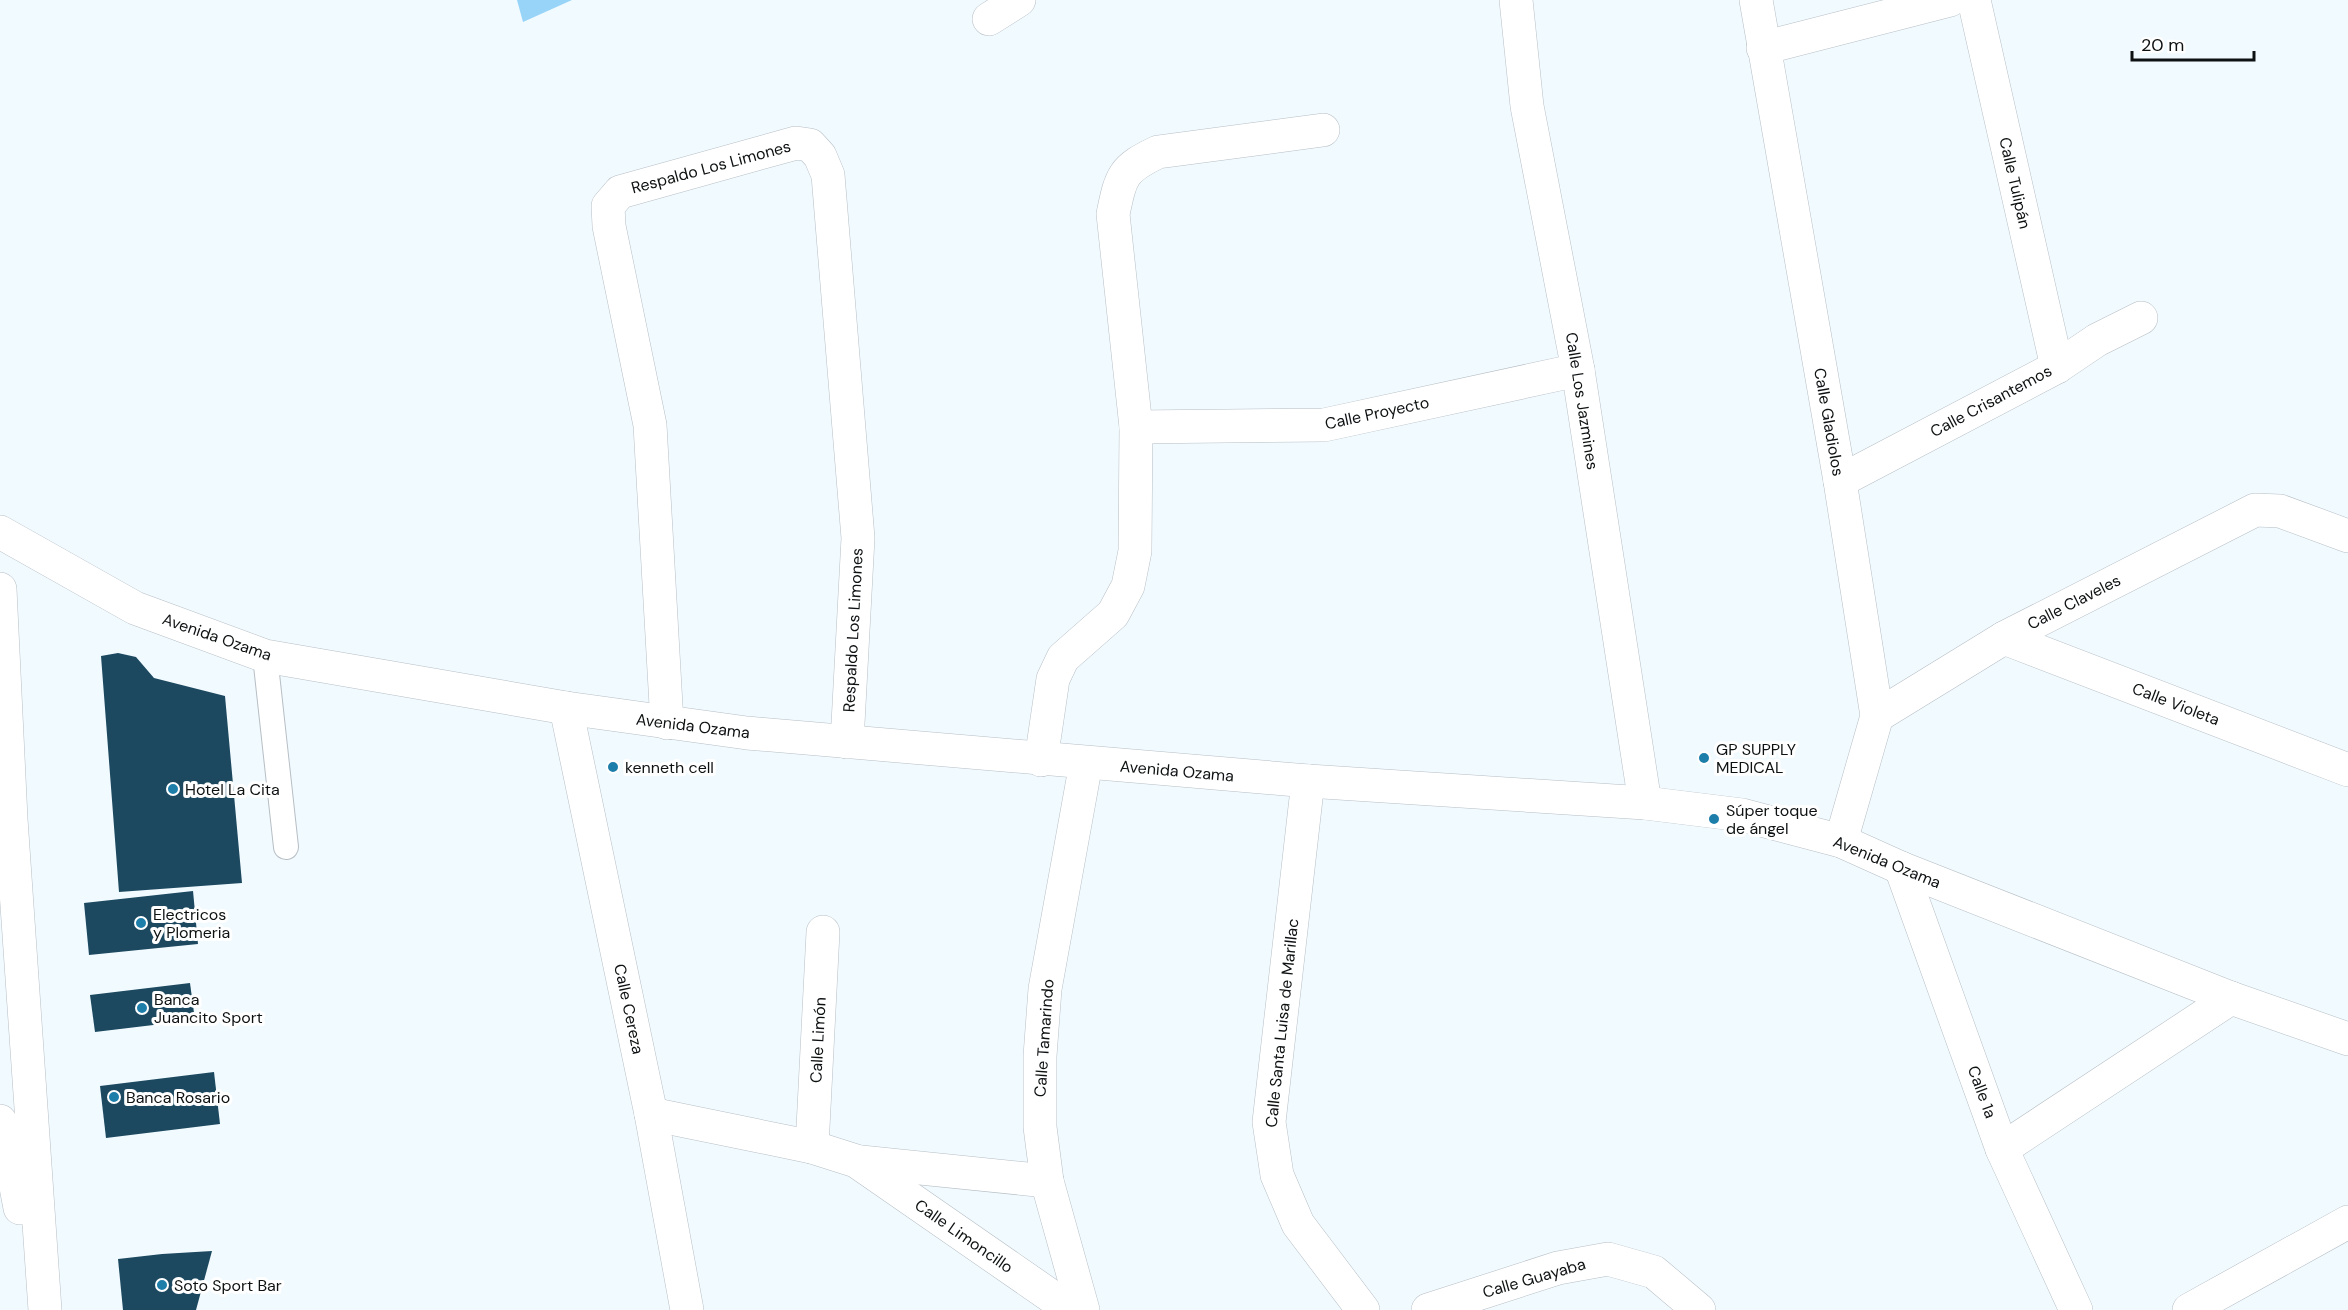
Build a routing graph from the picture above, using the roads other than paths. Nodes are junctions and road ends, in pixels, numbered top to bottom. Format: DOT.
graph roads {
  1 [pos="1019,0"];
  2 [pos="1516,0"];
  3 [pos="1756,0"];
  4 [pos="1950,0"];
  5 [pos="1974,0"];
  6 [pos="989,19"];
  7 [pos="1763,48"];
  8 [pos="1323,130"];
  9 [pos="2141,318"];
  10 [pos="2057,367"];
  11 [pos="1578,370"];
  12 [pos="1136,427"];
  13 [pos="1840,481"];
  14 [pos="0,532"];
  15 [pos="2348,536"];
  16 [pos="0,589"];
  17 [pos="2004,638"];
  18 [pos="265,656"];
  19 [pos="566,708"];
  20 [pos="1877,716"];
  21 [pos="667,723"];
  22 [pos="848,742"];
  23 [pos="1041,760"];
  24 [pos="1086,763"];
  25 [pos="2348,770"];
  26 [pos="1308,781"];
  27 [pos="1645,803"];
  28 [pos="1841,841"];
  29 [pos="286,847"];
  30 [pos="1901,868"];
  31 [pos="823,932"];
  32 [pos="2231,998"];
  33 [pos="2348,1039"];
  34 [pos="651,1114"];
  35 [pos="0,1121"];
  36 [pos="812,1148"];
  37 [pos="2002,1149"];
  38 [pos="856,1161"];
  39 [pos="1047,1181"];
  40 [pos="2348,1222"];
  41 [pos="38,1310"];
  42 [pos="45,1310"];
  43 [pos="687,1310"];
  44 [pos="1071,1310"];
  45 [pos="1083,1310"];
  46 [pos="1363,1310"];
  47 [pos="1428,1310"];
  48 [pos="1700,1310"];
  49 [pos="2076,1310"];
  50 [pos="2189,1310"];
  1 -- 6 [label="street"];
  2 -- 11 [label="street, Calle Los Jazmines"];
  3 -- 7 [label="street, Calle Gladiolos"];
  4 -- 7 [label="street"];
  5 -- 10 [label="street, Calle Tulipán"];
  7 -- 13 [label="street, Calle Gladiolos"];
  8 -- 12 [label="street"];
  9 -- 10 [label="street, Calle Crisantemos"];
  10 -- 13 [label="street, Calle Crisantemos"];
  11 -- 12 [label="street, Calle Proyecto"];
  11 -- 27 [label="street, Calle Los Jazmines"];
  12 -- 23 [label="street"];
  13 -- 20 [label="street, Calle Gladiolos"];
  14 -- 18 [label="street, Avenida Ozama"];
  15 -- 17 [label="street, Calle Claveles"];
  16 -- 42 [label="street"];
  17 -- 20 [label="street, Calle Claveles"];
  17 -- 25 [label="street, Calle Violeta"];
  18 -- 19 [label="street, Avenida Ozama"];
  18 -- 29 [label="lane"];
  19 -- 21 [label="street, Avenida Ozama"];
  19 -- 34 [label="street, Calle Cereza"];
  20 -- 28 [label="street, Calle Gladiolos"];
  21 -- 22 [label="street, Avenida Ozama"];
  21 -- 22 [label="street, Respaldo Los Limones"];
  22 -- 23 [label="street, Avenida Ozama"];
  23 -- 24 [label="street, Avenida Ozama"];
  24 -- 26 [label="street, Avenida Ozama"];
  24 -- 39 [label="street, Calle Tamarindo"];
  26 -- 27 [label="street, Avenida Ozama"];
  26 -- 46 [label="street, Calle Santa Luisa de Marillac"];
  27 -- 28 [label="street, Avenida Ozama"];
  28 -- 30 [label="street, Avenida Ozama"];
  30 -- 32 [label="street, Avenida Ozama"];
  30 -- 37 [label="street, Calle 1a"];
  31 -- 36 [label="street, Calle Limón"];
  32 -- 33 [label="street, Avenida Ozama"];
  32 -- 37 [label="street"];
  34 -- 36 [label="street, Calle Limoncillo"];
  34 -- 43 [label="street, Calle Cereza"];
  35 -- 41 [label="street"];
  36 -- 38 [label="street, Calle Limoncillo"];
  37 -- 49 [label="street, Calle 1a"];
  38 -- 39 [label="street, Calle Limoncillo"];
  38 -- 44 [label="street, Calle Limoncillo"];
  39 -- 45 [label="street, Calle Tamarindo"];
  40 -- 50 [label="street"];
  47 -- 48 [label="street, Calle Guayaba"];
}
